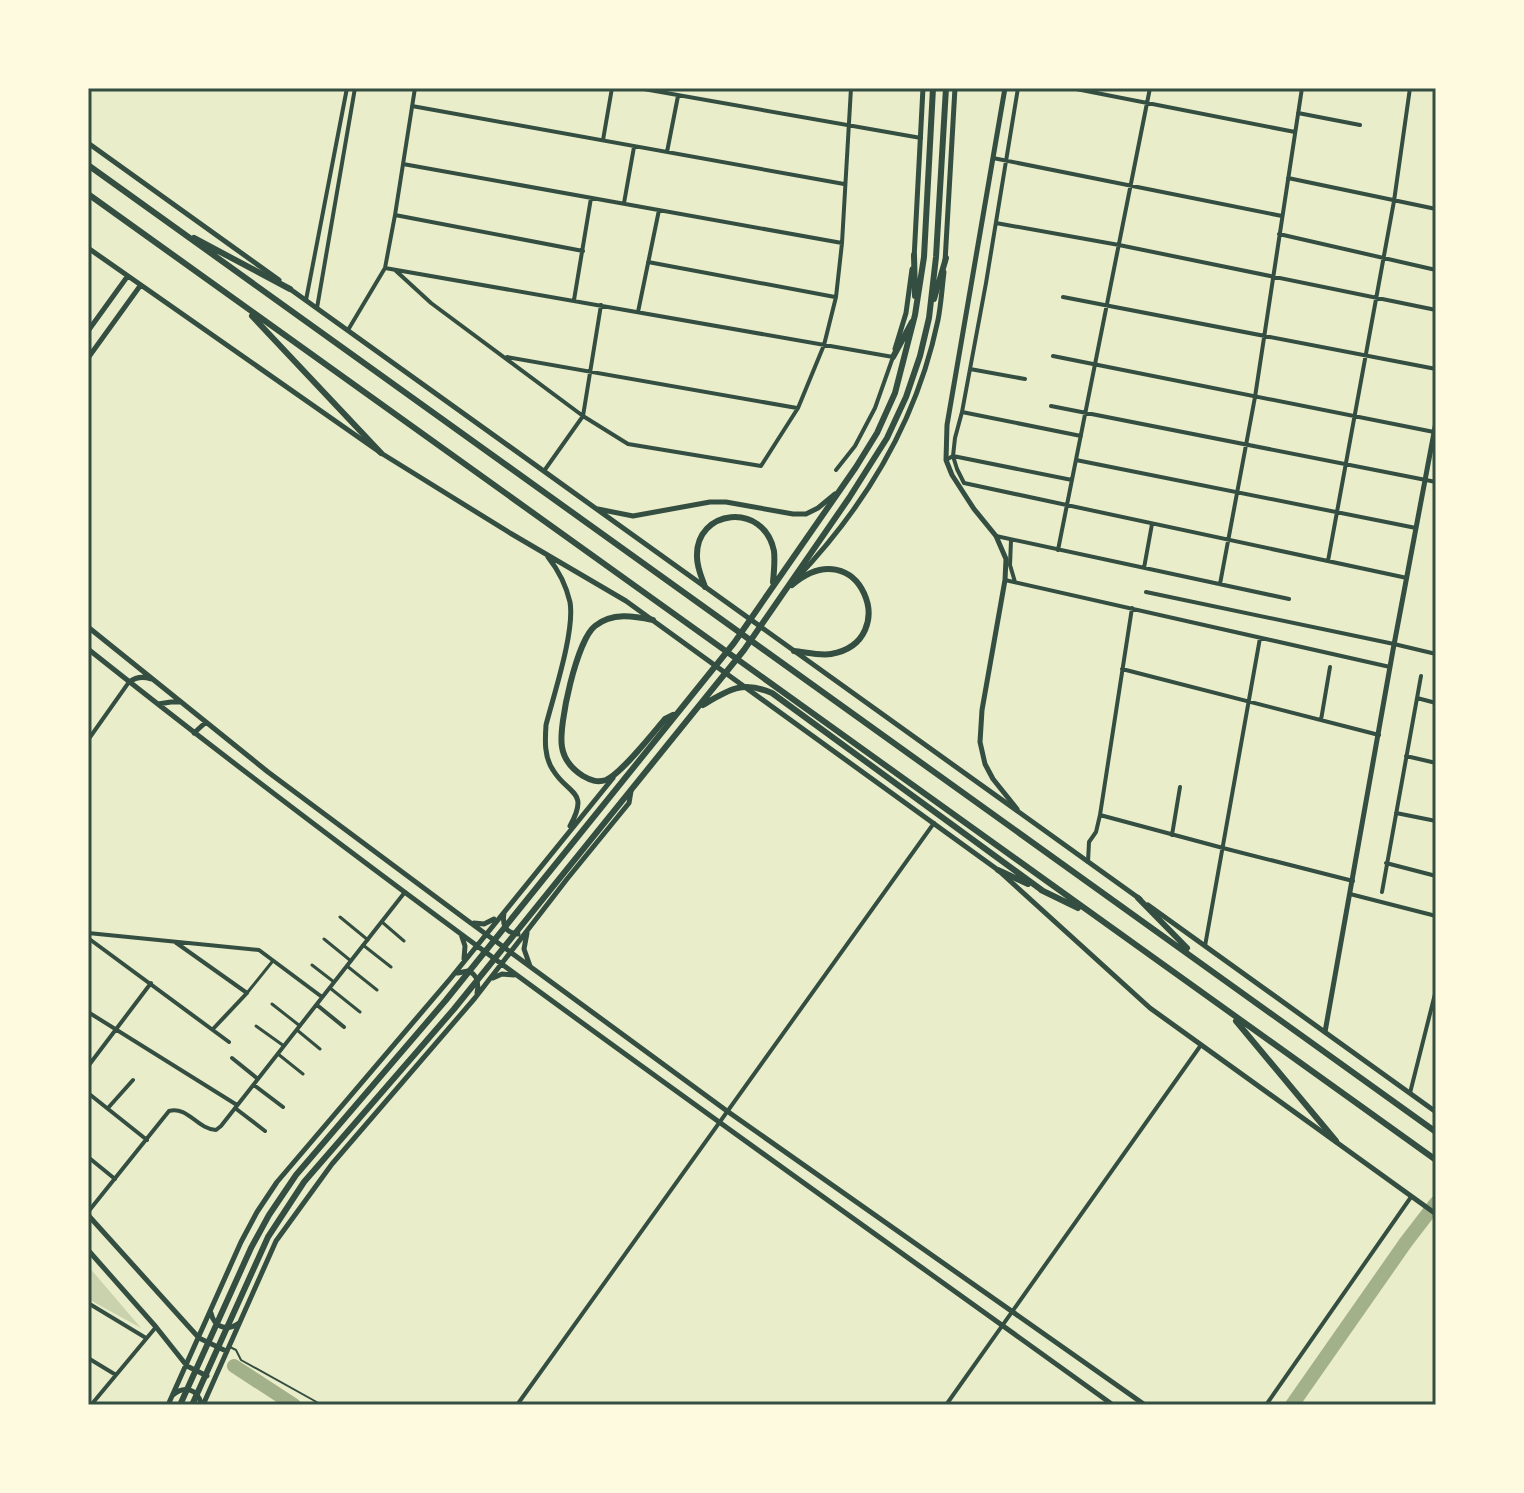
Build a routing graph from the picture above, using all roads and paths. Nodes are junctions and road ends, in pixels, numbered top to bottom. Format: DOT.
graph roads {
  1 [pos="347,88"];
  2 [pos="355,88"];
  3 [pos="415,88"];
  4 [pos="612,88"];
  5 [pos="642,88"];
  6 [pos="851,88"];
  7 [pos="923,88"];
  8 [pos="933,88"];
  9 [pos="946,88"];
  10 [pos="955,88"];
  11 [pos="1005,88"];
  12 [pos="1018,88"];
  13 [pos="1071,88"];
  14 [pos="1150,88"];
  15 [pos="1302,88"];
  16 [pos="1410,88"];
  17 [pos="679,95"];
  18 [pos="1147,103"];
  19 [pos="412,106"];
  20 [pos="1298,113"];
  21 [pos="848,125"];
  22 [pos="1360,125"];
  23 [pos="1295,132"];
  24 [pos="921,138"];
  25 [pos="603,140"];
  26 [pos="88,143"];
  27 [pos="634,146"];
  28 [pos="667,152"];
  29 [pos="993,158"];
  30 [pos="1005,161"];
  31 [pos="403,164"];
  32 [pos="88,165"];
  33 [pos="1288,178"];
  34 [pos="844,184"];
  35 [pos="1131,186"];
  36 [pos="88,194"];
  37 [pos="591,198"];
  38 [pos="1394,201"];
  39 [pos="624,203"];
  40 [pos="1436,209"];
  41 [pos="659,210"];
  42 [pos="395,215"];
  43 [pos="1282,216"];
  44 [pos="996,223"];
  45 [pos="175,229"];
  46 [pos="1279,234"];
  47 [pos="842,243"];
  48 [pos="1119,245"];
  49 [pos="88,248"];
  50 [pos="583,251"];
  51 [pos="914,255"];
  52 [pos="946,258"];
  53 [pos="1383,258"];
  54 [pos="648,262"];
  55 [pos="313,266"];
  56 [pos="323,268"];
  57 [pos="385,268"];
  58 [pos="395,270"];
  59 [pos="1436,270"];
  60 [pos="1273,276"];
  61 [pos="127,277"];
  62 [pos="140,286"];
  63 [pos="290,289"];
  64 [pos="836,297"];
  65 [pos="1063,297"];
  66 [pos="1376,298"];
  67 [pos="306,300"];
  68 [pos="574,300"];
  69 [pos="241,305"];
  70 [pos="601,305"];
  71 [pos="1107,305"];
  72 [pos="317,308"];
  73 [pos="1436,310"];
  74 [pos="638,312"];
  75 [pos="915,315"];
  76 [pos="929,318"];
  77 [pos="348,330"];
  78 [pos="88,331"];
  79 [pos="1264,336"];
  80 [pos="824,345"];
  81 [pos="90,350"];
  82 [pos="1053,356"];
  83 [pos="1366,356"];
  84 [pos="504,357"];
  85 [pos="893,357"];
  86 [pos="88,358"];
  87 [pos="1095,365"];
  88 [pos="970,369"];
  89 [pos="1436,369"];
  90 [pos="590,371"];
  91 [pos="1025,379"];
  92 [pos="1255,397"];
  93 [pos="1051,406"];
  94 [pos="798,408"];
  95 [pos="962,412"];
  96 [pos="1086,413"];
  97 [pos="583,416"];
  98 [pos="1356,417"];
  99 [pos="1436,422"];
  100 [pos="1434,432"];
  101 [pos="1081,436"];
  102 [pos="1247,444"];
  103 [pos="381,453"];
  104 [pos="953,456"];
  105 [pos="946,460"];
  106 [pos="1076,460"];
  107 [pos="1346,464"];
  108 [pos="836,470"];
  109 [pos="544,471"];
  110 [pos="1425,479"];
  111 [pos="1072,480"];
  112 [pos="1436,482"];
  113 [pos="839,491"];
  114 [pos="1238,492"];
  115 [pos="1067,506"];
  116 [pos="596,509"];
  117 [pos="1337,512"];
  118 [pos="1152,524"];
  119 [pos="1416,528"];
  120 [pos="996,536"];
  121 [pos="1011,540"];
  122 [pos="1228,540"];
  123 [pos="1058,550"];
  124 [pos="545,553"];
  125 [pos="1328,561"];
  126 [pos="1144,568"];
  127 [pos="1407,578"];
  128 [pos="1005,580"];
  129 [pos="1015,582"];
  130 [pos="773,584"];
  131 [pos="1220,584"];
  132 [pos="705,587"];
  133 [pos="783,592"];
  134 [pos="1146,592"];
  135 [pos="1289,599"];
  136 [pos="1132,608"];
  137 [pos="653,620"];
  138 [pos="88,627"];
  139 [pos="1260,638"];
  140 [pos="1393,647"];
  141 [pos="88,649"];
  142 [pos="794,651"];
  143 [pos="1436,654"];
  144 [pos="1390,665"];
  145 [pos="1330,667"];
  146 [pos="1122,669"];
  147 [pos="1421,676"];
  148 [pos="156,681"];
  149 [pos="129,682"];
  150 [pos="1417,698"];
  151 [pos="182,702"];
  152 [pos="1249,702"];
  153 [pos="1436,703"];
  154 [pos="158,704"];
  155 [pos="696,708"];
  156 [pos="677,713"];
  157 [pos="1321,720"];
  158 [pos="206,722"];
  159 [pos="194,733"];
  160 [pos="1379,735"];
  161 [pos="88,740"];
  162 [pos="1406,756"];
  163 [pos="1436,763"];
  164 [pos="268,772"];
  165 [pos="616,774"];
  166 [pos="260,783"];
  167 [pos="1180,787"];
  168 [pos="632,788"];
  169 [pos="1020,813"];
  170 [pos="1396,813"];
  171 [pos="1100,815"];
  172 [pos="1436,821"];
  173 [pos="934,823"];
  174 [pos="1172,835"];
  175 [pos="565,836"];
  176 [pos="1223,848"];
  177 [pos="1088,862"];
  178 [pos="1386,863"];
  179 [pos="998,870"];
  180 [pos="1436,876"];
  181 [pos="1353,881"];
  182 [pos="1043,891"];
  183 [pos="405,892"];
  184 [pos="1382,892"];
  185 [pos="1350,894"];
  186 [pos="1138,898"];
  187 [pos="504,911"];
  188 [pos="1092,914"];
  189 [pos="1436,916"];
  190 [pos="340,917"];
  191 [pos="464,918"];
  192 [pos="382,922"];
  193 [pos="529,928"];
  194 [pos="460,933"];
  195 [pos="485,934"];
  196 [pos="88,935"];
  197 [pos="324,939"];
  198 [pos="173,940"];
  199 [pos="368,940"];
  200 [pos="404,941"];
  201 [pos="363,945"];
  202 [pos="477,945"];
  203 [pos="1205,946"];
  204 [pos="510,952"];
  205 [pos="1198,959"];
  206 [pos="273,960"];
  207 [pos="464,962"];
  208 [pos="349,963"];
  209 [pos="502,963"];
  210 [pos="312,965"];
  211 [pos="391,967"];
  212 [pos="537,972"];
  213 [pos="521,978"];
  214 [pos="450,979"];
  215 [pos="489,980"];
  216 [pos="334,982"];
  217 [pos="151,983"];
  218 [pos="330,988"];
  219 [pos="377,990"];
  220 [pos="1436,990"];
  221 [pos="247,993"];
  222 [pos="322,997"];
  223 [pos="475,998"];
  224 [pos="272,1004"];
  225 [pos="317,1005"];
  226 [pos="88,1012"];
  227 [pos="360,1012"];
  228 [pos="1229,1012"];
  229 [pos="256,1026"];
  230 [pos="344,1027"];
  231 [pos="298,1028"];
  232 [pos="115,1029"];
  233 [pos="213,1029"];
  234 [pos="1325,1032"];
  235 [pos="229,1042"];
  236 [pos="1201,1045"];
  237 [pos="284,1046"];
  238 [pos="320,1049"];
  239 [pos="278,1054"];
  240 [pos="232,1058"];
  241 [pos="89,1065"];
  242 [pos="303,1074"];
  243 [pos="258,1079"];
  244 [pos="133,1080"];
  245 [pos="254,1085"];
  246 [pos="88,1093"];
  247 [pos="1410,1093"];
  248 [pos="236,1107"];
  249 [pos="283,1107"];
  250 [pos="107,1109"];
  251 [pos="727,1111"];
  252 [pos="1436,1112"];
  253 [pos="719,1123"];
  254 [pos="265,1131"];
  255 [pos="1436,1132"];
  256 [pos="147,1140"];
  257 [pos="1336,1141"];
  258 [pos="88,1157"];
  259 [pos="1436,1160"];
  260 [pos="115,1179"];
  261 [pos="1411,1197"];
  262 [pos="88,1214"];
  263 [pos="1436,1214"];
  264 [pos="88,1250"];
  265 [pos="88,1303"];
  266 [pos="212,1308"];
  267 [pos="1013,1311"];
  268 [pos="240,1321"];
  269 [pos="1003,1326"];
  270 [pos="156,1327"];
  271 [pos="146,1338"];
  272 [pos="199,1338"];
  273 [pos="228,1349"];
  274 [pos="88,1358"];
  275 [pos="187,1366"];
  276 [pos="116,1375"];
  277 [pos="215,1379"];
  278 [pos="169,1402"];
  279 [pos="91,1405"];
  280 [pos="180,1405"];
  281 [pos="192,1405"];
  282 [pos="202,1405"];
  283 [pos="322,1405"];
  284 [pos="517,1405"];
  285 [pos="946,1405"];
  286 [pos="1113,1405"];
  287 [pos="1145,1405"];
  288 [pos="1266,1405"];
  1 -- 55 [label="street"];
  2 -- 56 [label="street"];
  3 -- 19 [label="street"];
  4 -- 25 [label="street"];
  5 -- 17 [label="street"];
  6 -- 21 [label="street"];
  7 -- 24 [label="main road"];
  8 -- 75 [label="highway"];
  9 -- 76 [label="highway"];
  10 -- 52 [label="main road"];
  11 -- 29 [label="main road"];
  12 -- 30 [label="street"];
  13 -- 18 [label="street"];
  14 -- 18 [label="street"];
  15 -- 20 [label="street"];
  16 -- 38 [label="street"];
  17 -- 21 [label="street"];
  17 -- 28 [label="street"];
  18 -- 23 [label="street"];
  18 -- 35 [label="street"];
  19 -- 25 [label="street"];
  19 -- 31 [label="street"];
  20 -- 22 [label="street"];
  20 -- 23 [label="street"];
  21 -- 24 [label="street"];
  21 -- 34 [label="street"];
  23 -- 33 [label="street"];
  24 -- 51 [label="main road"];
  25 -- 27 [label="street"];
  26 -- 63 [label="main road"];
  27 -- 28 [label="street"];
  27 -- 39 [label="street"];
  28 -- 34 [label="street"];
  29 -- 30 [label="street"];
  29 -- 105 [label="main road"];
  30 -- 35 [label="street"];
  30 -- 44 [label="street"];
  31 -- 37 [label="street"];
  31 -- 42 [label="street"];
  32 -- 45 [label="highway"];
  33 -- 38 [label="street"];
  33 -- 43 [label="street"];
  34 -- 47 [label="street"];
  35 -- 43 [label="street"];
  35 -- 48 [label="street"];
  36 -- 69 [label="highway"];
  37 -- 39 [label="street"];
  37 -- 50 [label="street"];
  38 -- 40 [label="street"];
  38 -- 53 [label="street"];
  39 -- 41 [label="street"];
  41 -- 47 [label="street"];
  41 -- 54 [label="street"];
  42 -- 50 [label="street"];
  42 -- 57 [label="street"];
  43 -- 46 [label="street"];
  44 -- 48 [label="street"];
  44 -- 88 [label="street"];
  45 -- 63 [label="highway"];
  45 -- 205 [label="highway"];
  46 -- 53 [label="street"];
  46 -- 60 [label="street"];
  47 -- 64 [label="street"];
  48 -- 60 [label="street"];
  48 -- 71 [label="street"];
  49 -- 61 [label="main road"];
  50 -- 68 [label="street"];
  51 -- 75 [label="highway"];
  51 -- 85 [label="main road"];
  52 -- 76 [label="highway"];
  52 -- 133 [label="main road"];
  53 -- 59 [label="street"];
  53 -- 66 [label="street"];
  54 -- 64 [label="street"];
  54 -- 74 [label="street"];
  55 -- 56 [label="street"];
  55 -- 67 [label="street"];
  56 -- 72 [label="street"];
  57 -- 58 [label="street"];
  57 -- 77 [label="street"];
  58 -- 68 [label="street"];
  58 -- 84 [label="street"];
  60 -- 66 [label="street"];
  60 -- 79 [label="street"];
  61 -- 62 [label="main road"];
  61 -- 78 [label="main road"];
  62 -- 81 [label="main road"];
  62 -- 103 [label="main road"];
  63 -- 67 [label="main road"];
  64 -- 80 [label="street"];
  65 -- 71 [label="street"];
  66 -- 73 [label="street"];
  66 -- 83 [label="street"];
  67 -- 72 [label="main road"];
  68 -- 70 [label="street"];
  69 -- 103 [label="highway"];
  69 -- 188 [label="highway"];
  70 -- 74 [label="street"];
  70 -- 90 [label="street"];
  71 -- 79 [label="street"];
  71 -- 87 [label="street"];
  72 -- 77 [label="main road"];
  74 -- 80 [label="street"];
  75 -- 85 [label="highway"];
  75 -- 113 [label="highway"];
  76 -- 133 [label="highway"];
  77 -- 109 [label="main road"];
  79 -- 83 [label="street"];
  79 -- 92 [label="street"];
  80 -- 85 [label="street"];
  80 -- 94 [label="street"];
  81 -- 86 [label="main road"];
  82 -- 87 [label="street"];
  83 -- 89 [label="street"];
  83 -- 98 [label="street"];
  84 -- 90 [label="street"];
  84 -- 97 [label="street"];
  85 -- 108 [label="street"];
  87 -- 92 [label="street"];
  87 -- 96 [label="street"];
  88 -- 91 [label="street"];
  88 -- 95 [label="street"];
  90 -- 94 [label="street"];
  90 -- 97 [label="street"];
  92 -- 98 [label="street"];
  92 -- 102 [label="street"];
  93 -- 96 [label="street"];
  94 -- 97 [label="street"];
  95 -- 101 [label="street"];
  95 -- 104 [label="street"];
  96 -- 101 [label="street"];
  96 -- 102 [label="street"];
  97 -- 109 [label="street"];
  98 -- 100 [label="street"];
  98 -- 107 [label="street"];
  99 -- 100 [label="main road"];
  100 -- 110 [label="main road"];
  101 -- 106 [label="street"];
  102 -- 107 [label="street"];
  102 -- 114 [label="street"];
  103 -- 124 [label="main road"];
  104 -- 105 [label="street"];
  104 -- 111 [label="street"];
  104 -- 115 [label="street"];
  105 -- 120 [label="main road"];
  106 -- 111 [label="street"];
  106 -- 114 [label="street"];
  107 -- 110 [label="street"];
  107 -- 117 [label="street"];
  109 -- 116 [label="main road"];
  110 -- 112 [label="street"];
  110 -- 119 [label="main road"];
  111 -- 115 [label="street"];
  113 -- 116 [label="main road"];
  113 -- 130 [label="highway"];
  114 -- 117 [label="street"];
  114 -- 122 [label="street"];
  115 -- 118 [label="street"];
  115 -- 123 [label="street"];
  116 -- 132 [label="main road"];
  117 -- 119 [label="street"];
  117 -- 125 [label="street"];
  118 -- 122 [label="street"];
  118 -- 126 [label="street"];
  119 -- 127 [label="main road"];
  120 -- 121 [label="street"];
  120 -- 128 [label="main road"];
  121 -- 123 [label="street"];
  121 -- 129 [label="street"];
  122 -- 125 [label="street"];
  122 -- 131 [label="street"];
  123 -- 126 [label="street"];
  124 -- 137 [label="main road"];
  124 -- 175 [label="main road"];
  125 -- 127 [label="street"];
  126 -- 131 [label="street"];
  127 -- 140 [label="main road"];
  128 -- 129 [label="street"];
  128 -- 169 [label="main road"];
  129 -- 136 [label="street"];
  130 -- 132 [label="highway"];
  130 -- 156 [label="highway"];
  131 -- 135 [label="street"];
  132 -- 142 [label="main road"];
  133 -- 142 [label="highway"];
  133 -- 155 [label="highway"];
  134 -- 140 [label="street"];
  136 -- 139 [label="street"];
  136 -- 146 [label="street"];
  137 -- 165 [label="highway"];
  137 -- 173 [label="main road"];
  138 -- 148 [label="main road"];
  139 -- 144 [label="street"];
  139 -- 152 [label="street"];
  140 -- 143 [label="street"];
  140 -- 144 [label="main road"];
  141 -- 149 [label="main road"];
  142 -- 169 [label="main road"];
  144 -- 160 [label="main road"];
  145 -- 157 [label="street"];
  146 -- 152 [label="street"];
  146 -- 171 [label="street"];
  147 -- 150 [label="street"];
  148 -- 149 [label="main road"];
  148 -- 151 [label="main road"];
  149 -- 154 [label="main road"];
  149 -- 161 [label="street"];
  150 -- 153 [label="street"];
  150 -- 162 [label="street"];
  151 -- 154 [label="main road"];
  151 -- 158 [label="main road"];
  152 -- 157 [label="street"];
  152 -- 176 [label="street"];
  154 -- 159 [label="main road"];
  155 -- 168 [label="highway"];
  155 -- 182 [label="highway"];
  156 -- 165 [label="highway"];
  156 -- 280 [label="highway"];
  157 -- 160 [label="street"];
  158 -- 159 [label="main road"];
  158 -- 164 [label="main road"];
  159 -- 166 [label="main road"];
  160 -- 181 [label="main road"];
  162 -- 163 [label="street"];
  162 -- 170 [label="street"];
  164 -- 166 [label="main road"];
  164 -- 191 [label="main road"];
  165 -- 175 [label="main road"];
  166 -- 183 [label="main road"];
  167 -- 174 [label="street"];
  168 -- 193 [label="main road"];
  168 -- 281 [label="highway"];
  169 -- 177 [label="main road"];
  170 -- 172 [label="street"];
  170 -- 178 [label="street"];
  171 -- 174 [label="street"];
  171 -- 177 [label="street"];
  173 -- 179 [label="main road"];
  173 -- 251 [label="street"];
  174 -- 176 [label="street"];
  175 -- 187 [label="main road"];
  176 -- 181 [label="street"];
  176 -- 203 [label="street"];
  177 -- 186 [label="main road"];
  178 -- 180 [label="street"];
  178 -- 184 [label="street"];
  179 -- 182 [label="highway"];
  179 -- 236 [label="main road"];
  181 -- 185 [label="main road"];
  182 -- 188 [label="highway"];
  183 -- 192 [label="street"];
  183 -- 194 [label="main road"];
  185 -- 189 [label="street"];
  185 -- 234 [label="main road"];
  186 -- 203 [label="main road"];
  186 -- 205 [label="highway"];
  187 -- 191 [label="main road"];
  187 -- 193 [label="main road"];
  187 -- 195 [label="main road"];
  188 -- 228 [label="highway"];
  190 -- 199 [label="street"];
  191 -- 195 [label="main road"];
  192 -- 199 [label="street"];
  192 -- 200 [label="street"];
  193 -- 204 [label="main road"];
  193 -- 212 [label="main road"];
  194 -- 202 [label="main road"];
  194 -- 207 [label="main road"];
  195 -- 202 [label="main road"];
  195 -- 204 [label="main road"];
  196 -- 198 [label="street"];
  196 -- 217 [label="street"];
  197 -- 208 [label="street"];
  198 -- 206 [label="street"];
  198 -- 221 [label="street"];
  199 -- 201 [label="street"];
  201 -- 208 [label="street"];
  201 -- 211 [label="street"];
  202 -- 207 [label="main road"];
  202 -- 209 [label="main road"];
  203 -- 234 [label="main road"];
  204 -- 209 [label="main road"];
  204 -- 212 [label="main road"];
  205 -- 255 [label="highway"];
  206 -- 221 [label="street"];
  206 -- 222 [label="street"];
  207 -- 214 [label="main road"];
  208 -- 216 [label="street"];
  208 -- 219 [label="street"];
  209 -- 213 [label="main road"];
  209 -- 215 [label="main road"];
  210 -- 216 [label="street"];
  212 -- 251 [label="main road"];
  213 -- 215 [label="main road"];
  213 -- 253 [label="main road"];
  214 -- 223 [label="main road"];
  214 -- 266 [label="main road"];
  215 -- 223 [label="main road"];
  216 -- 218 [label="street"];
  217 -- 232 [label="street"];
  217 -- 233 [label="street"];
  218 -- 222 [label="street"];
  218 -- 227 [label="street"];
  220 -- 247 [label="street"];
  221 -- 233 [label="street"];
  222 -- 225 [label="street"];
  223 -- 268 [label="main road"];
  224 -- 231 [label="street"];
  225 -- 230 [label="street"];
  225 -- 231 [label="street"];
  226 -- 232 [label="street"];
  228 -- 257 [label="highway"];
  228 -- 259 [label="highway"];
  229 -- 237 [label="street"];
  231 -- 237 [label="street"];
  231 -- 238 [label="street"];
  232 -- 241 [label="street"];
  232 -- 248 [label="street"];
  233 -- 235 [label="street"];
  234 -- 247 [label="main road"];
  236 -- 257 [label="main road"];
  236 -- 267 [label="street"];
  237 -- 239 [label="street"];
  239 -- 242 [label="street"];
  239 -- 243 [label="street"];
  240 -- 243 [label="street"];
  243 -- 245 [label="street"];
  244 -- 250 [label="street"];
  245 -- 248 [label="street"];
  245 -- 249 [label="street"];
  246 -- 250 [label="street"];
  247 -- 252 [label="main road"];
  248 -- 254 [label="street"];
  248 -- 256 [label="street"];
  250 -- 256 [label="street"];
  251 -- 253 [label="street"];
  251 -- 267 [label="main road"];
  253 -- 269 [label="main road"];
  253 -- 284 [label="street"];
  256 -- 260 [label="street"];
  257 -- 261 [label="main road"];
  258 -- 260 [label="street"];
  260 -- 262 [label="street"];
  261 -- 263 [label="main road"];
  261 -- 288 [label="street"];
  262 -- 272 [label="main road"];
  264 -- 270 [label="main road"];
  265 -- 271 [label="street"];
  266 -- 268 [label="main road"];
  266 -- 272 [label="main road"];
  267 -- 269 [label="street"];
  267 -- 287 [label="main road"];
  268 -- 273 [label="main road"];
  269 -- 285 [label="street"];
  269 -- 286 [label="main road"];
  270 -- 271 [label="street"];
  270 -- 275 [label="main road"];
  271 -- 276 [label="street"];
  272 -- 273 [label="main road"];
  272 -- 275 [label="main road"];
  273 -- 277 [label="main road"];
  273 -- 283 [label="lane"];
  274 -- 276 [label="street"];
  275 -- 277 [label="main road"];
  275 -- 278 [label="main road"];
  276 -- 279 [label="street"];
  277 -- 282 [label="main road"];
  278 -- 282 [label="main road"];
}
